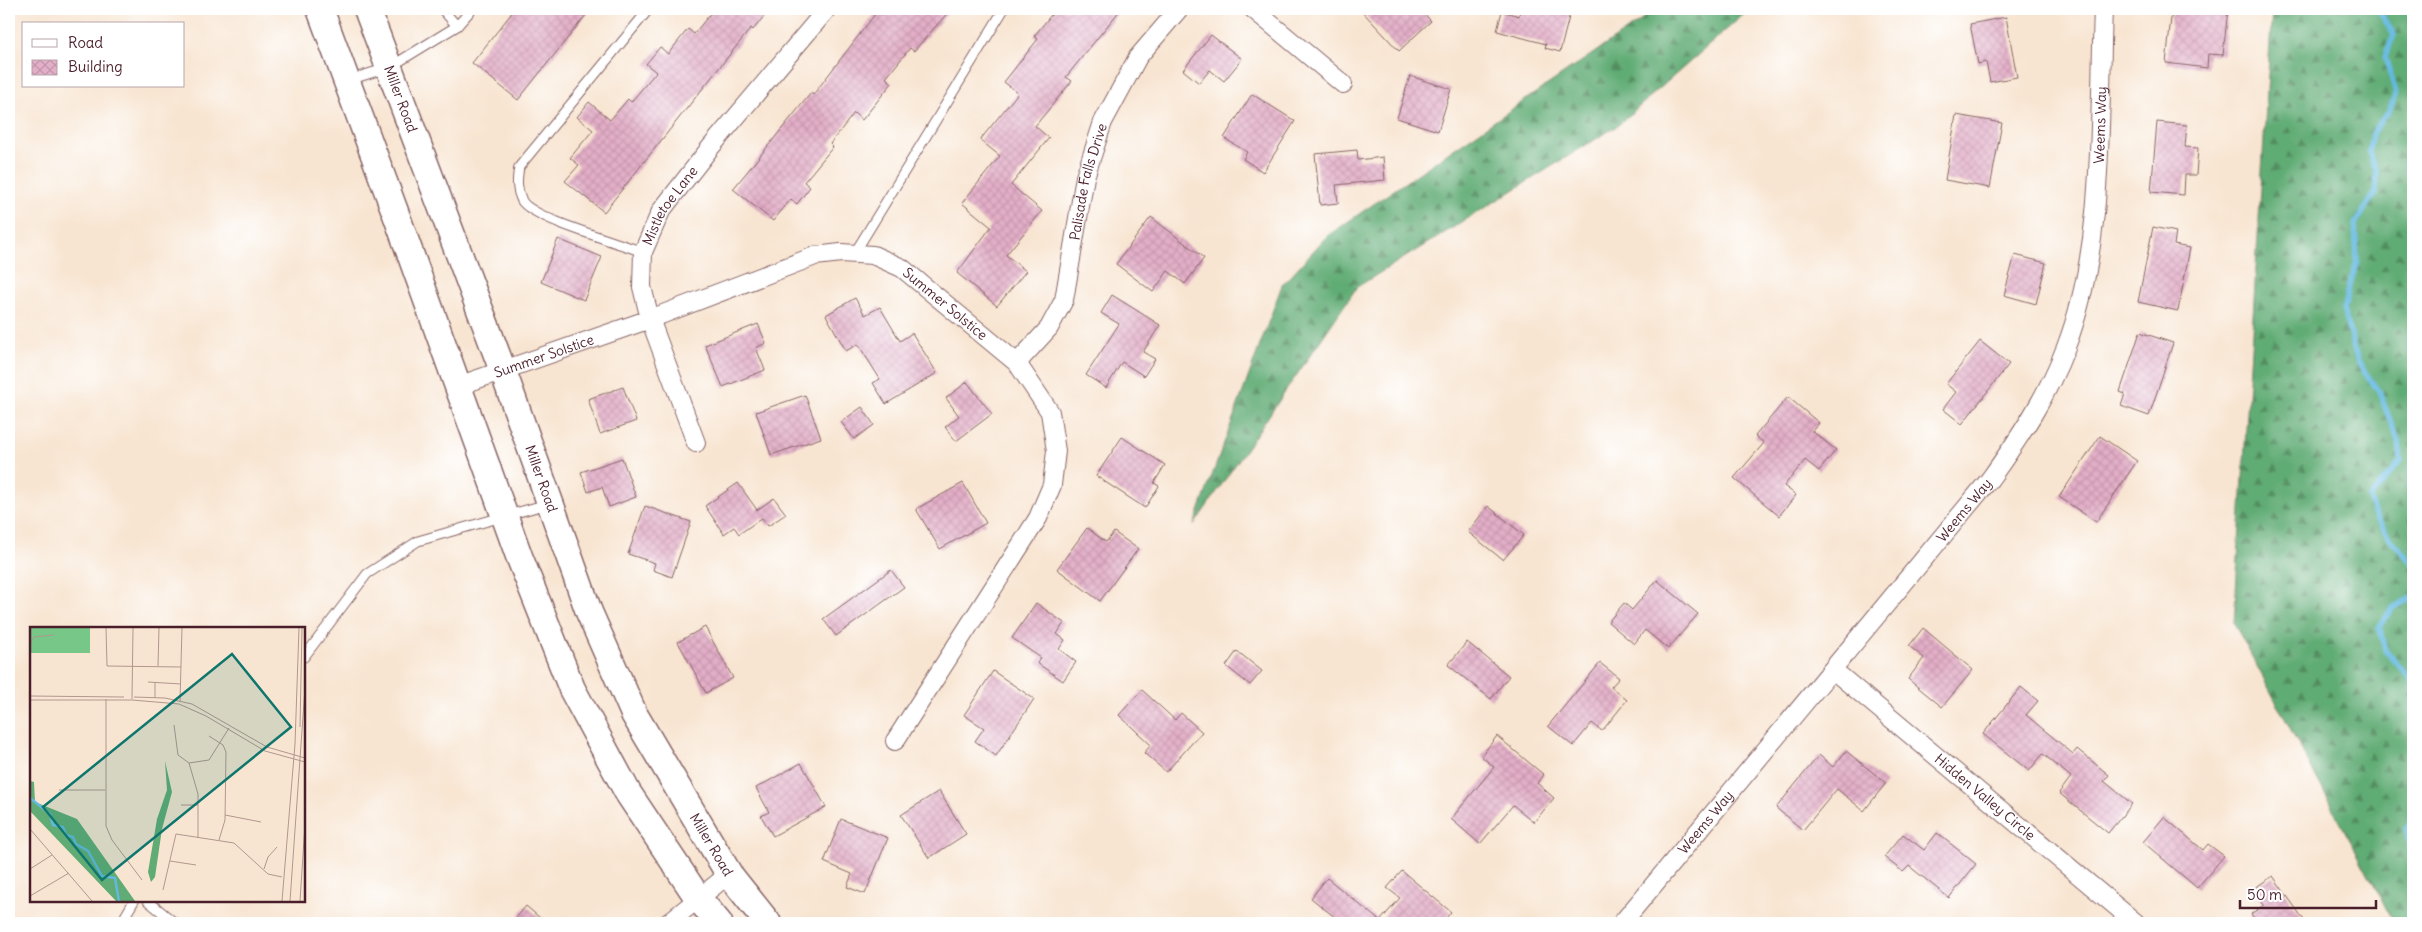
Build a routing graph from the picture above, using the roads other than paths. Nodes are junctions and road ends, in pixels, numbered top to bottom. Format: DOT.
graph roads {
  1 [pos="320,9"];
  2 [pos="367,9"];
  3 [pos="442,9"];
  4 [pos="472,9"];
  5 [pos="648,9"];
  6 [pos="827,9"];
  7 [pos="1004,9"];
  8 [pos="1179,9"];
  9 [pos="1253,9"];
  10 [pos="2103,9"];
  11 [pos="457,26"];
  12 [pos="390,67"];
  13 [pos="347,81"];
  14 [pos="1343,84"];
  15 [pos="643,252"];
  16 [pos="854,254"];
  17 [pos="650,319"];
  18 [pos="1017,363"];
  19 [pos="503,371"];
  20 [pos="458,386"];
  21 [pos="696,443"];
  22 [pos="550,503"];
  23 [pos="504,515"];
  24 [pos="305,656"];
  25 [pos="1833,670"];
  26 [pos="895,741"];
  27 [pos="729,874"];
  28 [pos="698,898"];
  29 [pos="133,902"];
  30 [pos="149,902"];
  31 [pos="121,923"];
  32 [pos="175,923"];
  33 [pos="668,923"];
  34 [pos="719,923"];
  35 [pos="768,923"];
  36 [pos="1622,923"];
  37 [pos="2136,923"];
  1 -- 13 [label="main road"];
  2 -- 12 [label="main road, Miller Road"];
  3 -- 11 [label="lane"];
  4 -- 11 [label="lane"];
  5 -- 15 [label="lane"];
  6 -- 15 [label="street, Mistletoe Lane"];
  7 -- 16 [label="lane"];
  8 -- 18 [label="street, Palisade Falls Drive"];
  9 -- 14 [label="street"];
  10 -- 25 [label="street, Weems Way"];
  11 -- 12 [label="lane"];
  12 -- 13 [label="lane"];
  12 -- 19 [label="main road, Miller Road"];
  13 -- 20 [label="main road"];
  15 -- 17 [label="street, Mistletoe Lane"];
  16 -- 17 [label="street, Summer Solstice"];
  16 -- 18 [label="street, Summer Solstice"];
  17 -- 19 [label="street, Summer Solstice"];
  17 -- 21 [label="street, Mistletoe Lane"];
  18 -- 26 [label="street, Summer Solstice"];
  19 -- 20 [label="street, Summer Solstice"];
  19 -- 22 [label="main road, Miller Road"];
  20 -- 23 [label="main road"];
  22 -- 23 [label="lane"];
  22 -- 27 [label="main road, Miller Road"];
  23 -- 24 [label="lane"];
  23 -- 28 [label="main road"];
  25 -- 36 [label="street, Weems Way"];
  25 -- 37 [label="street, Hidden Valley Circle"];
  27 -- 28 [label="street"];
  27 -- 35 [label="main road, Miller Road"];
  28 -- 33 [label="street"];
  28 -- 34 [label="main road"];
  29 -- 31 [label="lane"];
  30 -- 32 [label="lane"];
}
